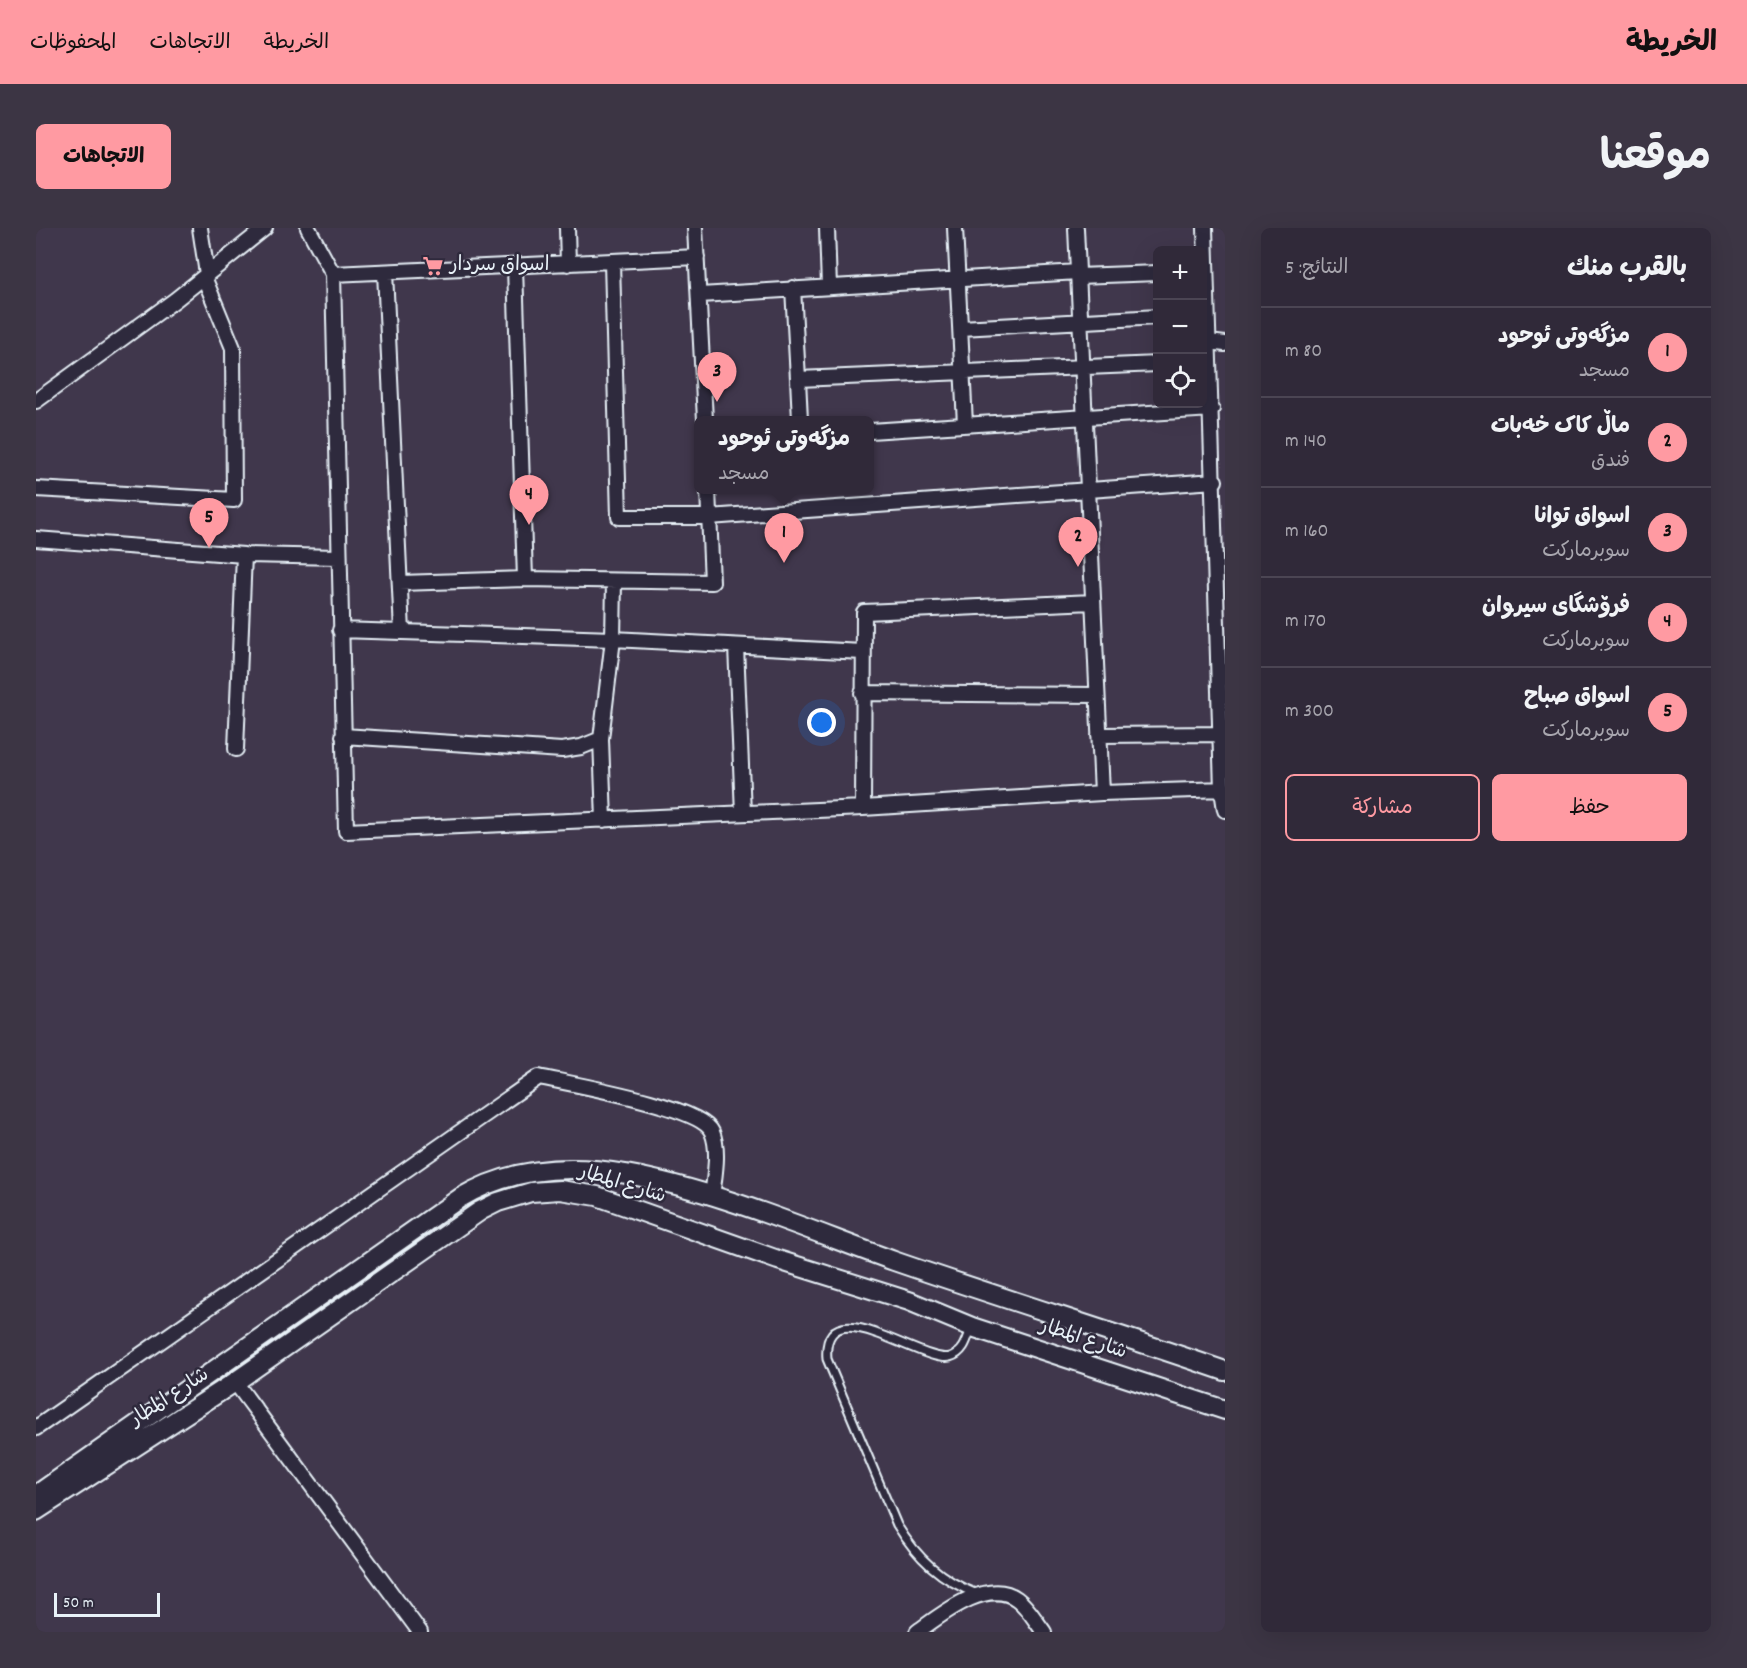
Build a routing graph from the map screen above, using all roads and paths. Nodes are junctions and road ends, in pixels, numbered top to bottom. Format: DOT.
graph roads {
  1 [pos="200,228"];
  2 [pos="266,228"];
  3 [pos="308,228"];
  4 [pos="567,228"];
  5 [pos="695,228"];
  6 [pos="827,228"];
  7 [pos="955,228"];
  8 [pos="1076,228"];
  9 [pos="1205,228"];
  10 [pos="1205,246"];
  11 [pos="697,257"];
  12 [pos="612,262"];
  13 [pos="568,264"];
  14 [pos="515,267"];
  15 [pos="385,272"];
  16 [pos="1153,273"];
  17 [pos="333,274"];
  18 [pos="1078,274"];
  19 [pos="206,276"];
  20 [pos="958,279"];
  21 [pos="829,286"];
  22 [pos="793,288"];
  23 [pos="700,295"];
  24 [pos="1207,300"];
  25 [pos="1153,317"];
  26 [pos="1080,319"];
  27 [pos="961,328"];
  28 [pos="1209,342"];
  29 [pos="1225,344"];
  30 [pos="1207,362"];
  31 [pos="1153,364"];
  32 [pos="1082,368"];
  33 [pos="963,371"];
  34 [pos="798,378"];
  35 [pos="36,401"];
  36 [pos="1212,410"];
  37 [pos="705,416"];
  38 [pos="800,416"];
  39 [pos="1084,417"];
  40 [pos="965,424"];
  41 [pos="874,432"];
  42 [pos="1215,481"];
  43 [pos="1088,488"];
  44 [pos="36,489"];
  45 [pos="708,494"];
  46 [pos="709,518"];
  47 [pos="36,539"];
  48 [pos="244,555"];
  49 [pos="338,557"];
  50 [pos="525,579"];
  51 [pos="614,581"];
  52 [pos="400,583"];
  53 [pos="1093,602"];
  54 [pos="340,630"];
  55 [pos="402,632"];
  56 [pos="613,639"];
  57 [pos="736,646"];
  58 [pos="863,651"];
  59 [pos="862,693"];
  60 [pos="1097,695"];
  61 [pos="1220,734"];
  62 [pos="1099,735"];
  63 [pos="343,736"];
  64 [pos="601,739"];
  65 [pos="236,749"];
  66 [pos="1223,790"];
  67 [pos="1102,793"];
  68 [pos="863,808"];
  69 [pos="1225,810"];
  70 [pos="743,813"];
  71 [pos="604,820"];
  72 [pos="712,1197"];
  73 [pos="916,1268"];
  74 [pos="909,1301"];
  75 [pos="972,1327"];
  76 [pos="1225,1371"];
  77 [pos="235,1382"];
  78 [pos="1225,1410"];
  79 [pos="36,1428"];
  80 [pos="36,1496"];
  81 [pos="36,1511"];
  82 [pos="980,1595"];
  83 [pos="420,1632"];
  84 [pos="917,1632"];
  85 [pos="1044,1632"];
  1 -- 19 [label="street"];
  2 -- 19 [label="street"];
  3 -- 17 [label="street"];
  4 -- 13 [label="street"];
  5 -- 11 [label="street"];
  6 -- 21 [label="street"];
  7 -- 20 [label="street"];
  8 -- 18 [label="street"];
  9 -- 10 [label="street"];
  11 -- 12 [label="street"];
  11 -- 23 [label="street"];
  12 -- 13 [label="street"];
  12 -- 46 [label="street"];
  13 -- 14 [label="street"];
  14 -- 15 [label="street"];
  14 -- 50 [label="street"];
  15 -- 17 [label="street"];
  15 -- 52 [label="street"];
  16 -- 18 [label="street"];
  17 -- 49 [label="street"];
  18 -- 20 [label="street"];
  18 -- 26 [label="street"];
  19 -- 35 [label="street"];
  19 -- 44 [label="street"];
  20 -- 21 [label="street"];
  20 -- 27 [label="street"];
  21 -- 22 [label="street"];
  22 -- 23 [label="street"];
  22 -- 34 [label="street"];
  23 -- 37 [label="street"];
  24 -- 28 [label="street"];
  25 -- 26 [label="street"];
  26 -- 27 [label="street"];
  26 -- 32 [label="street"];
  27 -- 33 [label="street"];
  28 -- 29 [label="street"];
  28 -- 30 [label="street"];
  30 -- 36 [label="street"];
  31 -- 32 [label="street"];
  32 -- 33 [label="street"];
  32 -- 39 [label="street"];
  33 -- 34 [label="street"];
  33 -- 40 [label="street"];
  34 -- 38 [label="street"];
  36 -- 39 [label="street"];
  36 -- 42 [label="street"];
  39 -- 40 [label="street"];
  39 -- 43 [label="street"];
  40 -- 41 [label="street"];
  42 -- 43 [label="street"];
  42 -- 61 [label="street"];
  43 -- 46 [label="street"];
  43 -- 53 [label="street"];
  45 -- 46 [label="street"];
  46 -- 51 [label="street"];
  47 -- 48 [label="street"];
  48 -- 49 [label="street"];
  48 -- 65 [label="street"];
  49 -- 54 [label="street"];
  50 -- 51 [label="street"];
  50 -- 52 [label="street"];
  51 -- 56 [label="street"];
  52 -- 55 [label="street"];
  53 -- 58 [label="street"];
  53 -- 60 [label="street"];
  54 -- 55 [label="street"];
  54 -- 63 [label="street"];
  55 -- 56 [label="street"];
  56 -- 57 [label="street"];
  56 -- 64 [label="street"];
  57 -- 58 [label="street"];
  57 -- 70 [label="street"];
  58 -- 59 [label="street"];
  59 -- 60 [label="street"];
  59 -- 68 [label="street"];
  60 -- 62 [label="street"];
  61 -- 62 [label="street"];
  61 -- 66 [label="street"];
  62 -- 67 [label="street"];
  63 -- 64 [label="street"];
  63 -- 71 [label="street"];
  64 -- 71 [label="street"];
  66 -- 67 [label="street"];
  66 -- 69 [label="street"];
  67 -- 68 [label="street"];
  68 -- 70 [label="street"];
  70 -- 71 [label="street"];
  72 -- 73 [label="main road, شارع المطار"];
  72 -- 79 [label="street"];
  72 -- 80 [label="main road, شارع المطار"];
  73 -- 74 [label="main road"];
  73 -- 76 [label="main road, شارع المطار"];
  74 -- 75 [label="main road, شارع المطار"];
  74 -- 77 [label="main road, شارع المطار"];
  75 -- 78 [label="main road, شارع المطار"];
  75 -- 82 [label="lane"];
  77 -- 81 [label="main road, شارع المطار"];
  77 -- 83 [label="street"];
  82 -- 84 [label="street"];
  82 -- 85 [label="street"];
}
